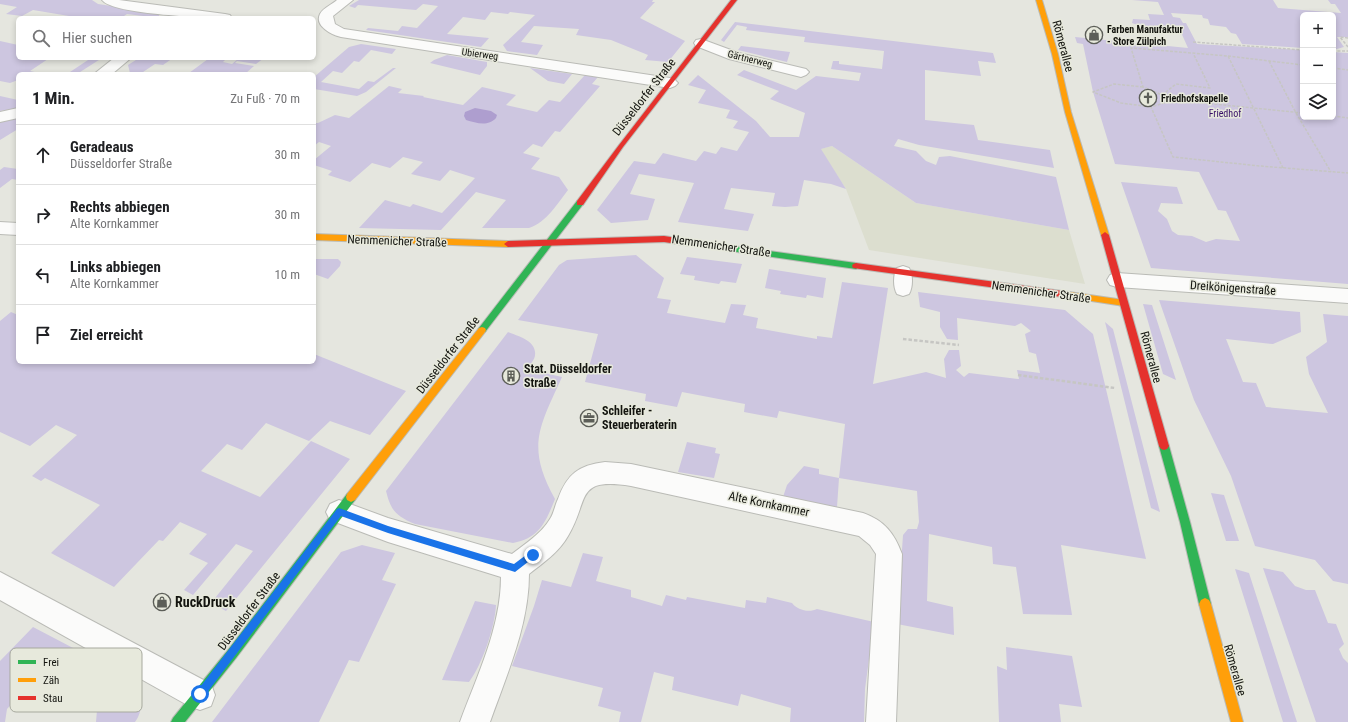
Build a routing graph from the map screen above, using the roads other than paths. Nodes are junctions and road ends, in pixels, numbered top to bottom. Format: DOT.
graph roads {
  1 [pos="109,0"];
  2 [pos="346,0"];
  3 [pos="734,0"];
  4 [pos="1039,0"];
  5 [pos="210,16"];
  6 [pos="319,16"];
  7 [pos="701,43"];
  8 [pos="121,60"];
  9 [pos="105,72"];
  10 [pos="801,72"];
  11 [pos="670,83"];
  12 [pos="16,113"];
  13 [pos="0,117"];
  14 [pos="0,228"];
  15 [pos="16,229"];
  16 [pos="316,237"];
  17 [pos="550,244"];
  18 [pos="903,272"];
  19 [pos="1117,280"];
  20 [pos="903,290"];
  21 [pos="1348,296"];
  22 [pos="1124,303"];
  23 [pos="339,512"];
  24 [pos="515,568"];
  25 [pos="0,585"];
  26 [pos="116,648"];
  27 [pos="142,662"];
  28 [pos="200,694"];
  29 [pos="177,722"];
  30 [pos="475,722"];
  31 [pos="881,722"];
  32 [pos="1237,722"];
  1 -- 5 [label="street"];
  2 -- 6 [label="street, Ubierweg"];
  3 -- 7 [label="street, Düsseldorfer Straße"];
  4 -- 19 [label="street, Römerallee"];
  6 -- 11 [label="street, Ubierweg"];
  7 -- 10 [label="street, Gärtnerweg"];
  7 -- 11 [label="street, Düsseldorfer Straße"];
  8 -- 9 [label="street"];
  11 -- 17 [label="street, Düsseldorfer Straße"];
  12 -- 13 [label="street"];
  14 -- 15 [label="street"];
  16 -- 17 [label="street, Nemmenicher Straße"];
  17 -- 18 [label="street, Nemmenicher Straße"];
  17 -- 23 [label="street, Düsseldorfer Straße"];
  18 -- 20 [label="lane"];
  18 -- 22 [label="street, Nemmenicher Straße"];
  19 -- 21 [label="street, Dreikönigenstraße"];
  19 -- 22 [label="street, Römerallee"];
  22 -- 32 [label="street, Römerallee"];
  23 -- 24 [label="street"];
  23 -- 28 [label="street, Düsseldorfer Straße"];
  24 -- 30 [label="street"];
  24 -- 31 [label="street, Alte Kornkammer"];
  25 -- 26 [label="street"];
  27 -- 28 [label="street"];
  28 -- 29 [label="street, Düsseldorfer Straße"];
}
